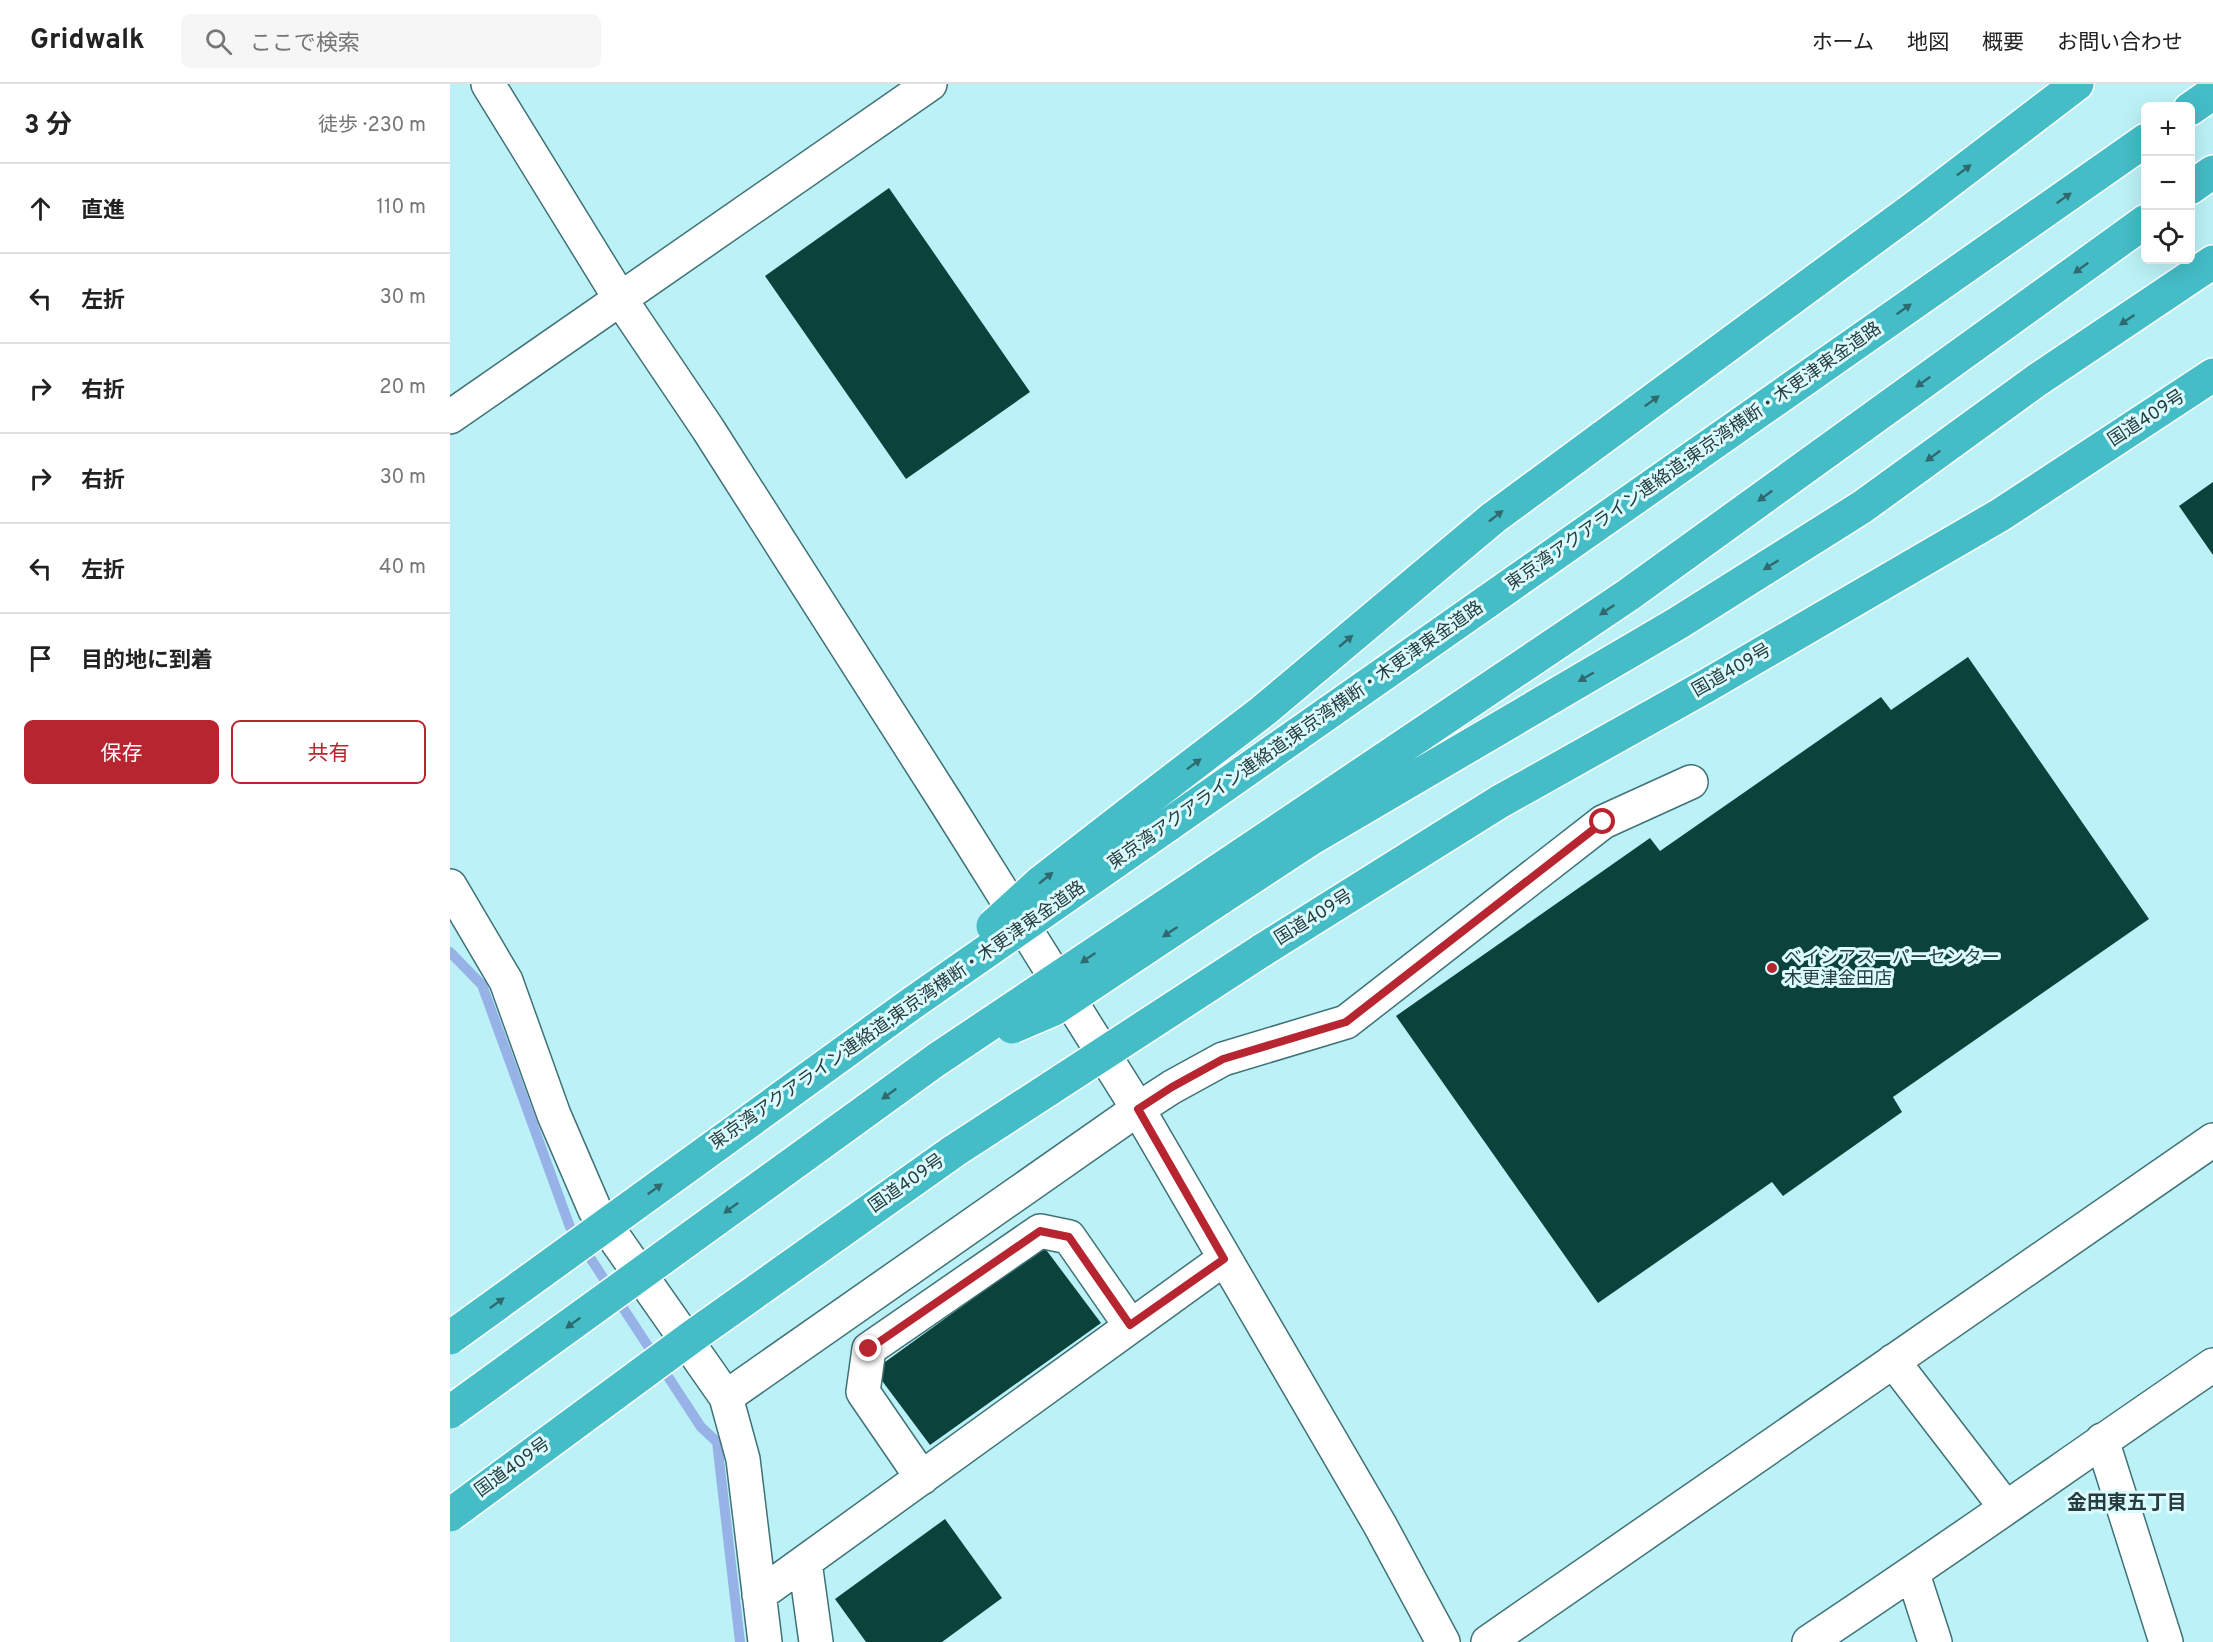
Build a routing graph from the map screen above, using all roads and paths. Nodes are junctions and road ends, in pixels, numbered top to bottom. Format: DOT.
graph roads {
  1 [pos="488,84"];
  2 [pos="930,84"];
  3 [pos="2077,84"];
  4 [pos="2213,93"];
  5 [pos="2195,106"];
  6 [pos="2137,146"];
  7 [pos="2213,172"];
  8 [pos="2195,185"];
  9 [pos="2141,224"];
  10 [pos="2213,262"];
  11 [pos="621,300"];
  12 [pos="2213,375"];
  13 [pos="450,417"];
  14 [pos="1691,782"];
  15 [pos="450,886"];
  16 [pos="1213,889"];
  17 [pos="911,1004"];
  18 [pos="1138,1109"];
  19 [pos="2213,1140"];
  20 [pos="1224,1259"];
  21 [pos="1130,1325"];
  22 [pos="450,1338"];
  23 [pos="1893,1361"];
  24 [pos="2213,1365"];
  25 [pos="726,1397"];
  26 [pos="450,1412"];
  27 [pos="2102,1440"];
  28 [pos="922,1478"];
  29 [pos="2006,1508"];
  30 [pos="450,1515"];
  31 [pos="805,1562"];
  32 [pos="1913,1574"];
  33 [pos="759,1595"];
  34 [pos="765,1642"];
  35 [pos="816,1642"];
  36 [pos="1443,1642"];
  37 [pos="1488,1642"];
  38 [pos="1809,1642"];
  39 [pos="1935,1642"];
  40 [pos="2166,1642"];
  1 -- 11 [label="street"];
  2 -- 11 [label="street"];
  17 -- 3 [label="highway, one-way, bridge"];
  4 -- 5 [label="highway"];
  17 -- 6 [label="highway, 東京湾アクアライン連絡道;東京湾横断・木更津東金道路, one-way, bridge"];
  7 -- 8 [label="highway"];
  9 -- 16 [label="highway, one-way"];
  10 -- 16 [label="highway, one-way"];
  11 -- 13 [label="street"];
  11 -- 18 [label="street"];
  12 -- 30 [label="highway, 国道409号, bridge"];
  14 -- 18 [label="street"];
  15 -- 25 [label="street"];
  16 -- 26 [label="highway, one-way, bridge"];
  22 -- 17 [label="highway, 東京湾アクアライン連絡道;東京湾横断・木更津東金道路, one-way, bridge"];
  18 -- 20 [label="street"];
  18 -- 25 [label="street"];
  19 -- 23 [label="street"];
  20 -- 21 [label="street"];
  20 -- 36 [label="street"];
  21 -- 28 [label="street"];
  21 -- 28 [label="street"];
  23 -- 29 [label="street"];
  23 -- 37 [label="street"];
  24 -- 27 [label="street"];
  25 -- 33 [label="street"];
  27 -- 29 [label="street"];
  27 -- 40 [label="street"];
  28 -- 31 [label="street"];
  29 -- 32 [label="street"];
  31 -- 33 [label="street"];
  31 -- 35 [label="street"];
  32 -- 38 [label="street"];
  32 -- 39 [label="street"];
  33 -- 34 [label="street"];
}
